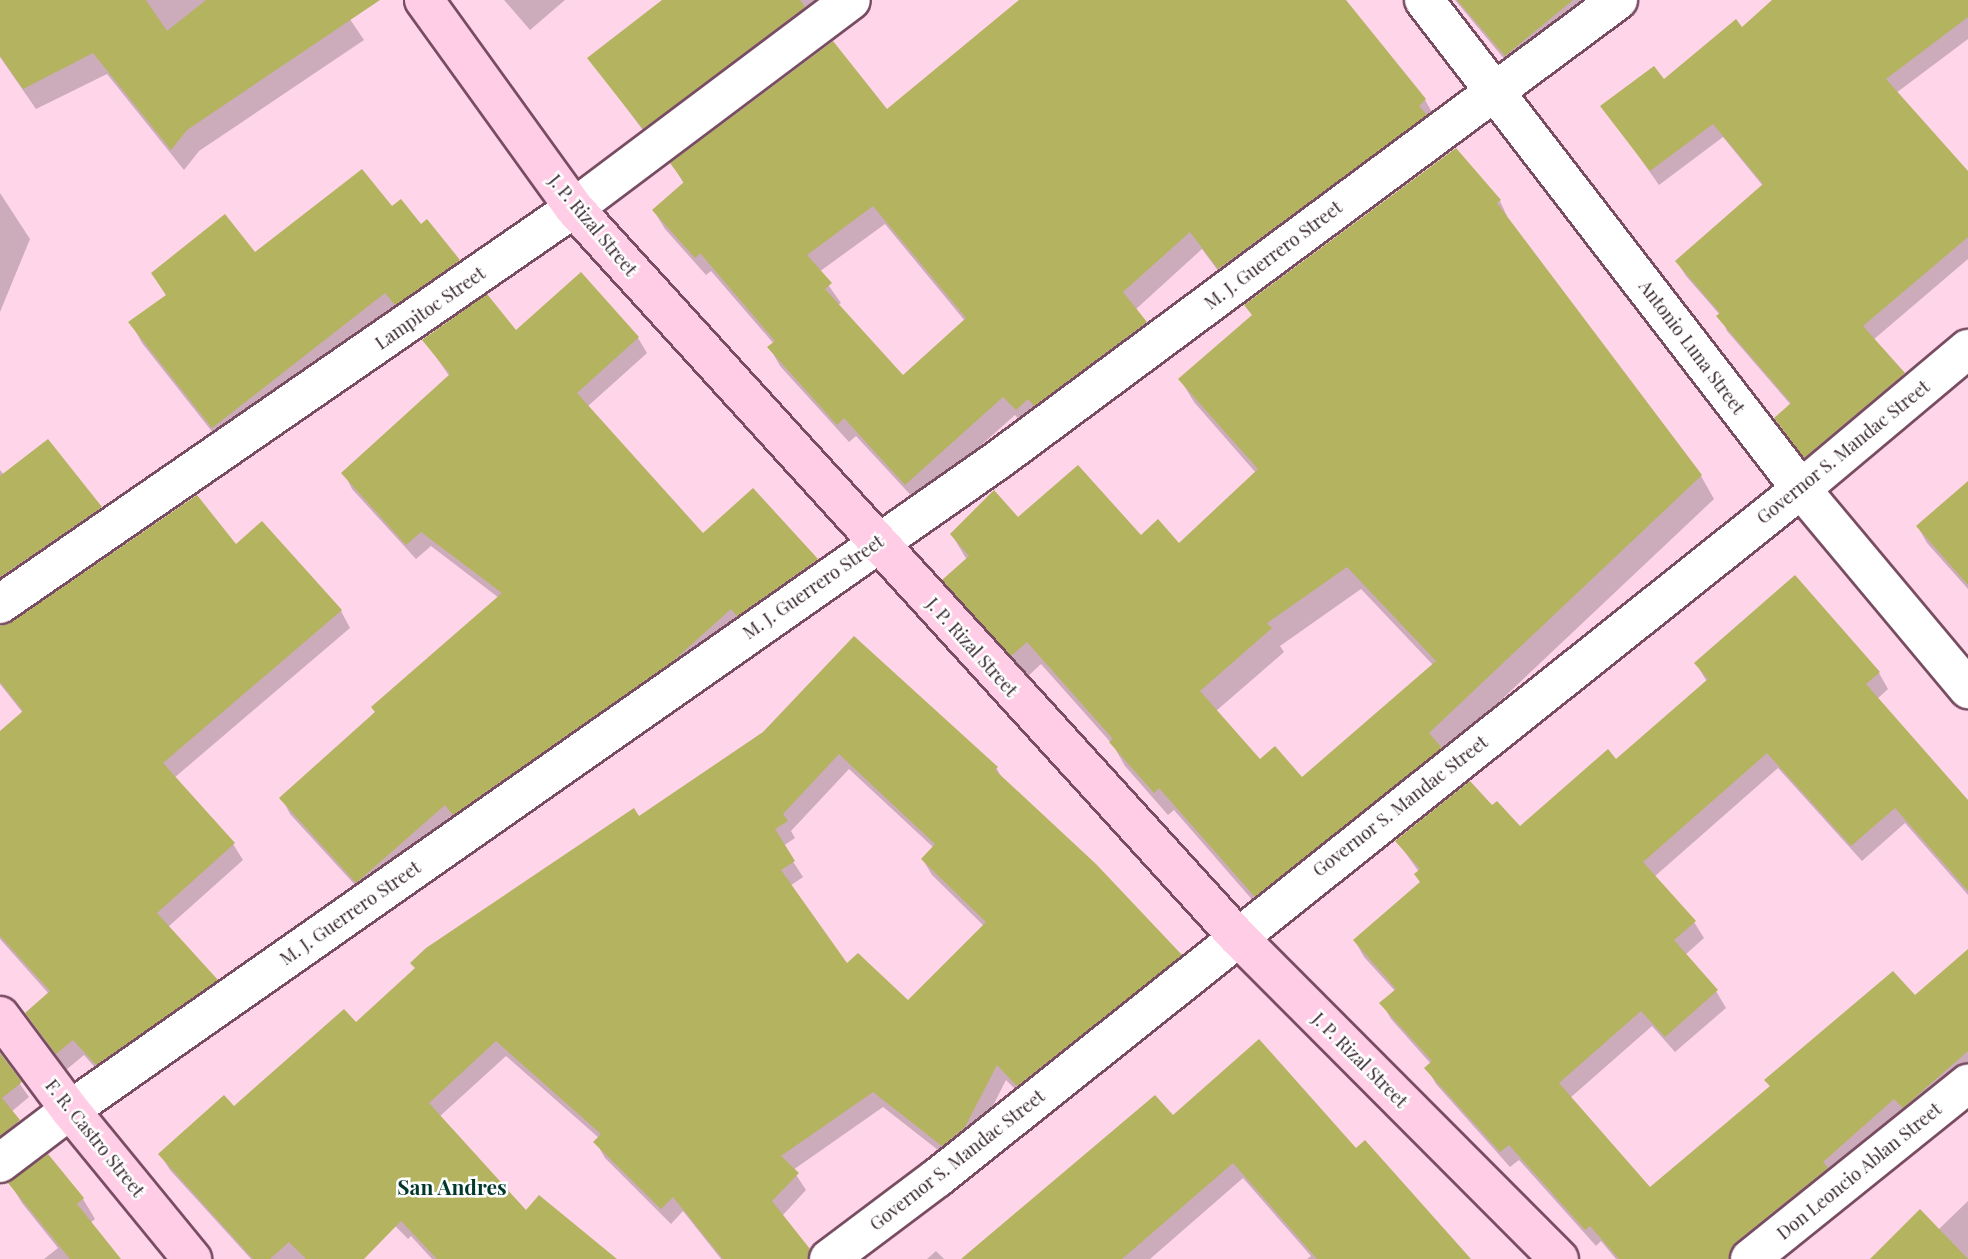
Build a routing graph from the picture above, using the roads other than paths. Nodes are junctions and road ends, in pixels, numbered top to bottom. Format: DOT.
graph roads {
  1 [pos="424,0"];
  2 [pos="851,0"];
  3 [pos="1424,0"];
  4 [pos="1618,0"];
  5 [pos="1496,90"];
  6 [pos="574,208"];
  7 [pos="1968,349"];
  8 [pos="1801,489"];
  9 [pos="877,542"];
  10 [pos="0,604"];
  11 [pos="1968,689"];
  12 [pos="1237,936"];
  13 [pos="0,1016"];
  14 [pos="1968,1084"];
  15 [pos="70,1110"];
  16 [pos="0,1163"];
  17 [pos="192,1259"];
  18 [pos="830,1259"];
  19 [pos="1559,1259"];
  20 [pos="1750,1259"];
  1 -- 6 [label="main road, J. P. Rizal Street"];
  2 -- 6 [label="street, Lampitoc Street"];
  3 -- 5 [label="street, Antonio Luna Street"];
  4 -- 5 [label="street, M. J. Guerrero Street"];
  5 -- 8 [label="street, Antonio Luna Street"];
  5 -- 9 [label="street, M. J. Guerrero Street"];
  6 -- 9 [label="main road, J. P. Rizal Street"];
  6 -- 10 [label="street, Lampitoc Street"];
  7 -- 8 [label="street, Governor S. Mandac Street"];
  8 -- 11 [label="street, Antonio Luna Street"];
  8 -- 12 [label="street, Governor S. Mandac Street"];
  9 -- 12 [label="main road, J. P. Rizal Street"];
  9 -- 15 [label="street, M. J. Guerrero Street"];
  12 -- 18 [label="street, Governor S. Mandac Street"];
  12 -- 19 [label="main road, J. P. Rizal Street"];
  13 -- 15 [label="main road, F. R. Castro Street"];
  14 -- 20 [label="street, Don Leoncio Ablan Street"];
  15 -- 16 [label="street, M. J. Guerrero Street"];
  15 -- 17 [label="main road, F. R. Castro Street"];
}
